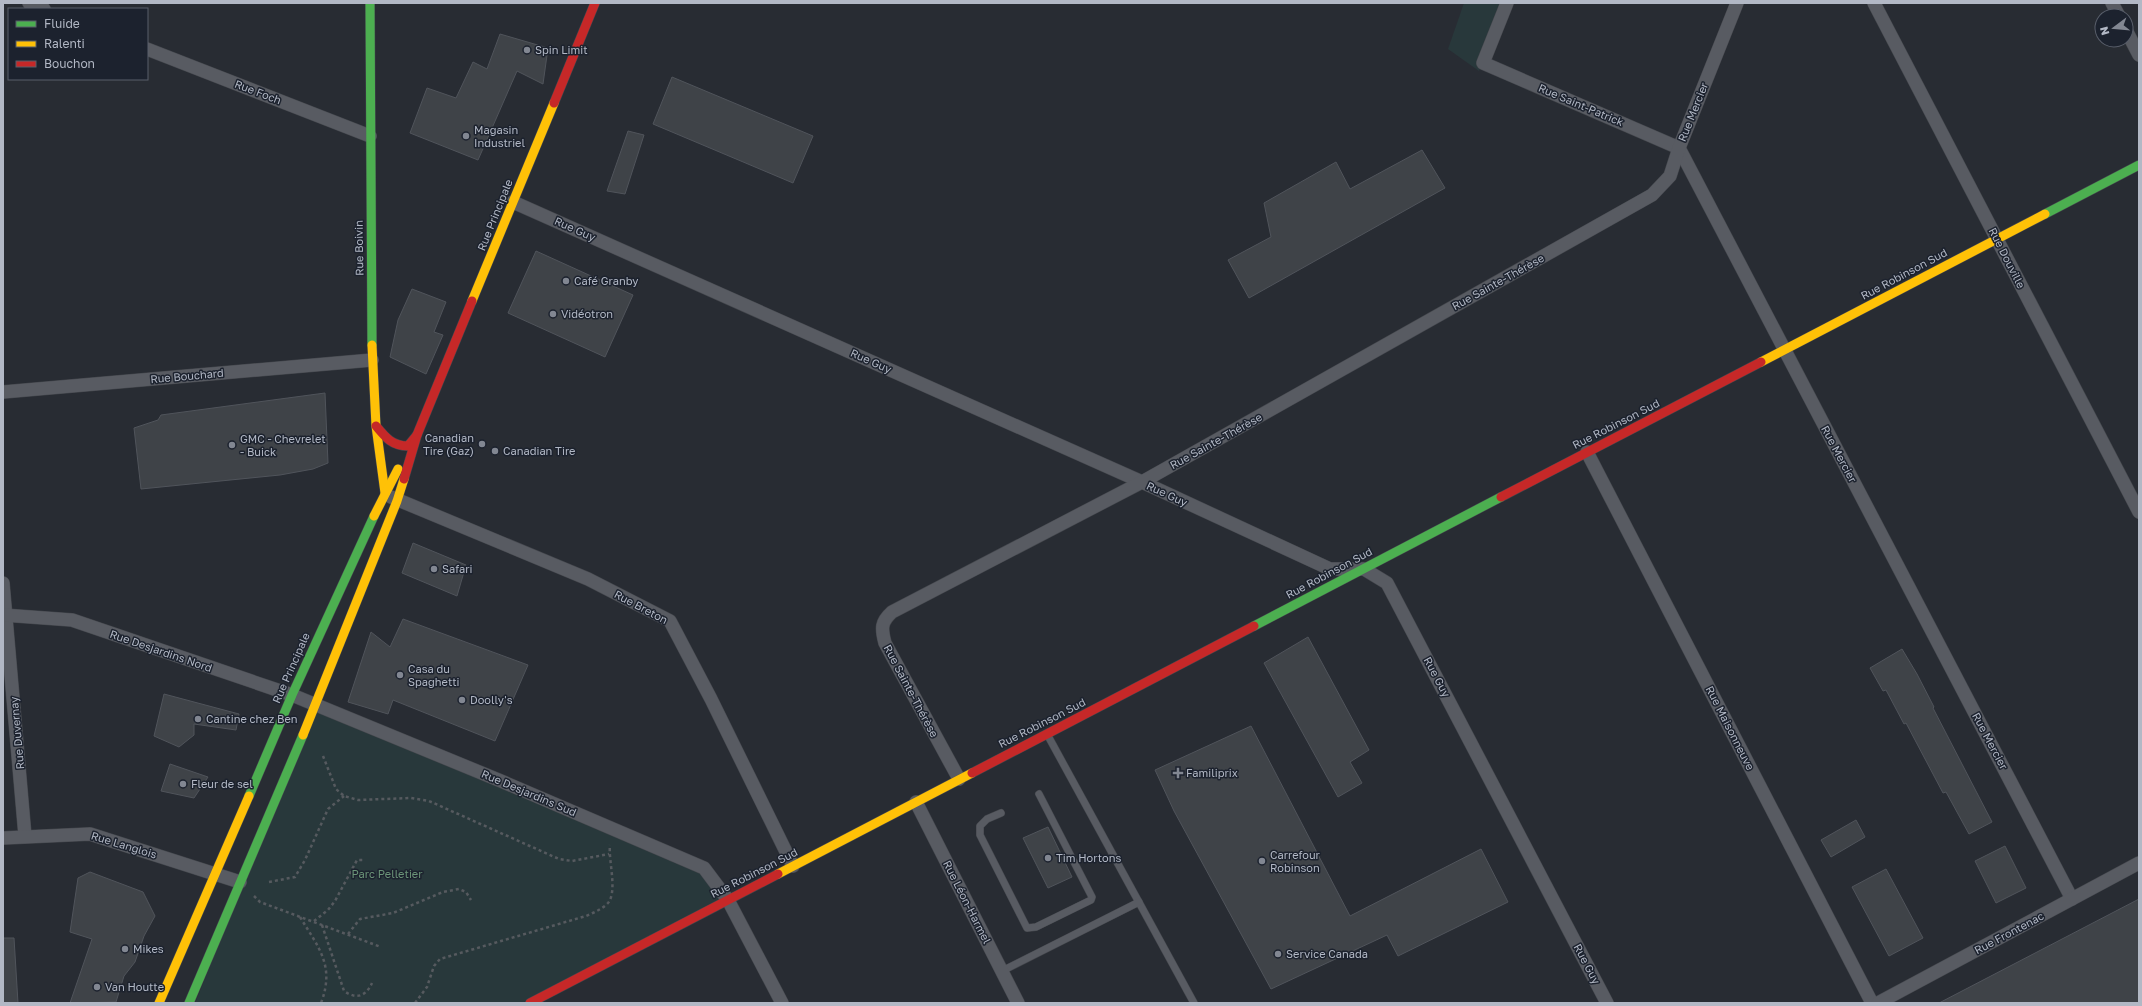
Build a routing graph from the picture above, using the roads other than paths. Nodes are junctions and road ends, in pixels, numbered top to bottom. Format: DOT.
graph roads {
  1 [pos="29,3"];
  2 [pos="370,3"];
  3 [pos="595,3"];
  4 [pos="1507,3"];
  5 [pos="1737,3"];
  6 [pos="1874,3"];
  7 [pos="42,8"];
  8 [pos="2134,45"];
  9 [pos="148,49"];
  10 [pos="2139,55"];
  11 [pos="370,136"];
  12 [pos="1679,148"];
  13 [pos="2139,165"];
  14 [pos="514,202"];
  15 [pos="1997,239"];
  16 [pos="1785,350"];
  17 [pos="372,360"];
  18 [pos="3,392"];
  19 [pos="376,426"];
  20 [pos="417,435"];
  21 [pos="1587,452"];
  22 [pos="1142,482"];
  23 [pos="384,492"];
  24 [pos="397,501"];
  25 [pos="2139,512"];
  26 [pos="1364,569"];
  27 [pos="3,583"];
  28 [pos="5,615"];
  29 [pos="292,695"];
  30 [pos="316,704"];
  31 [pos="1047,734"];
  32 [pos="959,779"];
  33 [pos="1039,794"];
  34 [pos="916,802"];
  35 [pos="1001,813"];
  36 [pos="25,836"];
  37 [pos="3,838"];
  38 [pos="2139,863"];
  39 [pos="793,866"];
  40 [pos="215,874"];
  41 [pos="240,882"];
  42 [pos="2072,899"];
  43 [pos="728,900"];
  44 [pos="1139,902"];
  45 [pos="1002,971"];
  46 [pos="545,999"];
  47 [pos="159,1003"];
  48 [pos="189,1003"];
  49 [pos="530,1003"];
  50 [pos="782,1003"];
  51 [pos="1018,1003"];
  52 [pos="1194,1003"];
  53 [pos="1607,1003"];
  54 [pos="1872,1003"];
  55 [pos="1878,1003"];
  1 -- 7 [label="street"];
  2 -- 11 [label="street, Rue Boivin"];
  3 -- 14 [label="street, Rue Principale"];
  4 -- 12 [label="street, Rue Saint-Patrick"];
  5 -- 12 [label="street, Rue Mercier"];
  6 -- 15 [label="street, Rue Douville"];
  8 -- 10 [label="street"];
  9 -- 11 [label="street, Rue Foch"];
  11 -- 17 [label="street, Rue Boivin"];
  12 -- 16 [label="street, Rue Mercier"];
  12 -- 22 [label="street, Rue Sainte-Thérèse"];
  13 -- 15 [label="street, Rue Robinson Sud"];
  14 -- 20 [label="street, Rue Principale"];
  14 -- 22 [label="street, Rue Guy"];
  15 -- 16 [label="street, Rue Robinson Sud"];
  15 -- 25 [label="street, Rue Douville"];
  16 -- 21 [label="street, Rue Robinson Sud"];
  16 -- 42 [label="street, Rue Mercier"];
  17 -- 18 [label="street, Rue Bouchard"];
  17 -- 19 [label="street, Rue Boivin"];
  19 -- 20 [label="street"];
  19 -- 23 [label="street, Rue Boivin"];
  20 -- 23 [label="street, Rue Principale"];
  20 -- 24 [label="street, Rue Principale"];
  21 -- 26 [label="street, Rue Robinson Sud"];
  21 -- 54 [label="street, Rue Maisonneuve"];
  22 -- 26 [label="street, Rue Guy"];
  22 -- 32 [label="street, Rue Sainte-Thérèse"];
  23 -- 24 [label="street, Rue Breton"];
  23 -- 29 [label="street, Rue Principale"];
  24 -- 30 [label="street, Rue Principale"];
  24 -- 39 [label="street, Rue Breton"];
  26 -- 31 [label="street, Rue Robinson Sud"];
  26 -- 53 [label="street, Rue Guy"];
  27 -- 28 [label="street, Rue Duvernay"];
  28 -- 29 [label="street, Rue Desjardins Nord"];
  28 -- 36 [label="street, Rue Duvernay"];
  29 -- 30 [label="street, Rue Desjardins Nord"];
  29 -- 40 [label="street, Rue Principale"];
  30 -- 41 [label="street, Rue Principale"];
  30 -- 43 [label="street, Rue Desjardins Sud"];
  31 -- 32 [label="street, Rue Robinson Sud"];
  31 -- 44 [label="lane"];
  32 -- 34 [label="street, Rue Robinson Sud"];
  33 -- 35 [label="lane"];
  34 -- 39 [label="street, Rue Robinson Sud"];
  34 -- 45 [label="street, Rue Léon-Harmel"];
  36 -- 37 [label="street, Rue Langlois"];
  36 -- 40 [label="street, Rue Langlois"];
  38 -- 42 [label="street, Rue Frontenac"];
  39 -- 43 [label="street, Rue Robinson Sud"];
  40 -- 41 [label="street, Rue Langlois"];
  40 -- 47 [label="street, Rue Principale"];
  41 -- 48 [label="street, Rue Principale"];
  42 -- 55 [label="street, Rue Frontenac"];
  43 -- 46 [label="street, Rue Robinson Sud"];
  43 -- 50 [label="street, Rue Desjardins Sud"];
  44 -- 45 [label="lane"];
  44 -- 52 [label="lane"];
  45 -- 51 [label="street, Rue Léon-Harmel"];
  46 -- 49 [label="street, Rue Robinson Sud"];
}
